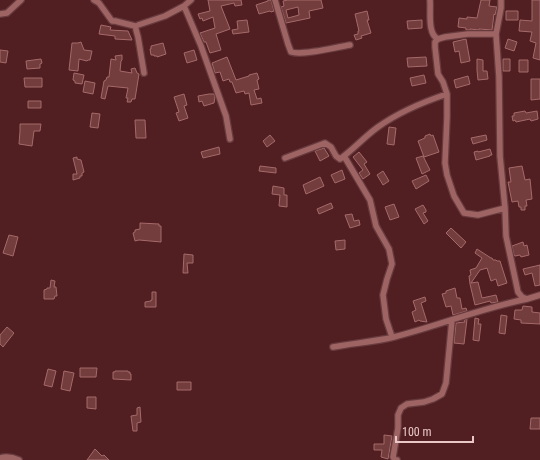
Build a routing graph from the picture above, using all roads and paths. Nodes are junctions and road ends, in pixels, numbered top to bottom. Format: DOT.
graph roads {
  1 [pos="21,0"];
  2 [pos="94,0"];
  3 [pos="191,0"];
  4 [pos="275,0"];
  5 [pos="430,0"];
  6 [pos="501,0"];
  7 [pos="184,6"];
  8 [pos="0,14"];
  9 [pos="138,25"];
  10 [pos="496,34"];
  11 [pos="438,39"];
  12 [pos="350,45"];
  13 [pos="144,74"];
  14 [pos="447,94"];
  15 [pos="230,140"];
  16 [pos="344,156"];
  17 [pos="284,158"];
  18 [pos="505,208"];
  19 [pos="540,295"];
  20 [pos="526,299"];
  21 [pos="452,320"];
  22 [pos="392,337"];
  23 [pos="333,347"];
  24 [pos="0,458"];
  25 [pos="19,460"];
  26 [pos="397,460"];
  1 -- 8 [label="street"];
  2 -- 13 [label="street"];
  3 -- 7 [label="street"];
  4 -- 12 [label="street"];
  5 -- 11 [label="street"];
  6 -- 10 [label="street"];
  7 -- 9 [label="street"];
  7 -- 15 [label="street"];
  10 -- 11 [label="street"];
  10 -- 18 [label="street"];
  11 -- 14 [label="street"];
  14 -- 16 [label="street"];
  14 -- 18 [label="street"];
  16 -- 17 [label="street"];
  16 -- 22 [label="street"];
  18 -- 20 [label="street"];
  19 -- 20 [label="street"];
  20 -- 21 [label="street"];
  21 -- 22 [label="street"];
  21 -- 26 [label="street"];
  22 -- 23 [label="street"];
  24 -- 25 [label="street"];
}
